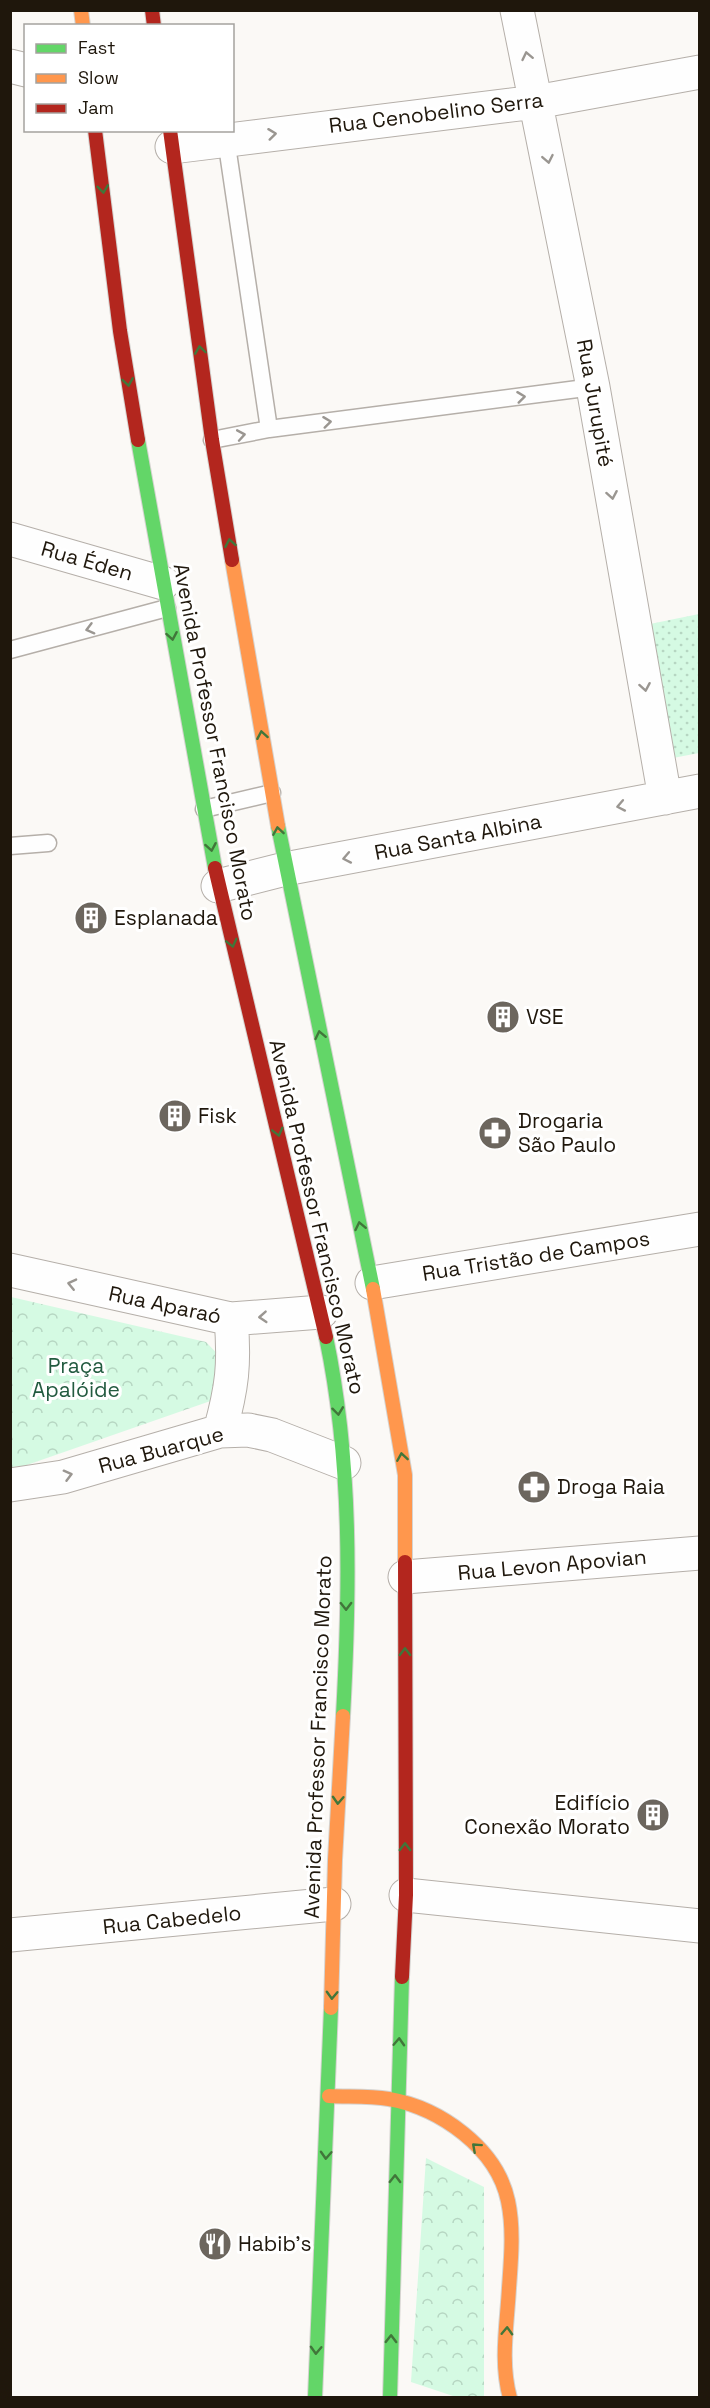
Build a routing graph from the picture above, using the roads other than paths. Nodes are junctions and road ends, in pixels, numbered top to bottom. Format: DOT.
graph roads {
  1 [pos="517,10"];
  2 [pos="699,72"];
  3 [pos="536,102"];
  4 [pos="95,132"];
  5 [pos="171,139"];
  6 [pos="226,139"];
  7 [pos="593,387"];
  8 [pos="269,429"];
  9 [pos="212,440"];
  10 [pos="10,539"];
  11 [pos="165,596"];
  12 [pos="10,650"];
  13 [pos="699,791"];
  14 [pos="272,793"];
  15 [pos="664,798"];
  16 [pos="204,809"];
  17 [pos="48,843"];
  18 [pos="10,846"];
  19 [pos="285,869"];
  20 [pos="218,886"];
  21 [pos="699,1229"];
  22 [pos="10,1270"];
  23 [pos="372,1283"];
  24 [pos="321,1312"];
  25 [pos="231,1319"];
  26 [pos="220,1431"];
  27 [pos="345,1463"];
  28 [pos="10,1485"];
  29 [pos="699,1553"];
  30 [pos="405,1577"];
  31 [pos="406,1895"];
  32 [pos="334,1904"];
  33 [pos="699,1926"];
  34 [pos="10,1935"];
  35 [pos="329,2096"];
  36 [pos="397,2100"];
  37 [pos="315,2397"];
  38 [pos="390,2397"];
  39 [pos="510,2397"];
  3 -- 1 [label="street, Rua Jurupité, one-way"];
  2 -- 3 [label="street, Rua Cenobelino Serra"];
  6 -- 3 [label="street, Rua Cenobelino Serra, one-way"];
  3 -- 7 [label="street, Rua Jurupité, one-way"];
  4 -- 11 [label="highway, Avenida Professor Francisco Morato, one-way"];
  5 -- 6 [label="street, Rua Cenobelino Serra"];
  9 -- 5 [label="highway, Avenida Professor Francisco Morato, one-way"];
  6 -- 8 [label="lane"];
  8 -- 7 [label="lane, one-way"];
  7 -- 15 [label="street, Rua Jurupité, one-way"];
  9 -- 8 [label="lane, one-way"];
  14 -- 9 [label="highway, Avenida Professor Francisco Morato, one-way"];
  10 -- 11 [label="street, Rua Éden"];
  11 -- 12 [label="lane, one-way"];
  11 -- 16 [label="highway, Avenida Professor Francisco Morato, one-way"];
  13 -- 15 [label="street, Rua Santa Albina"];
  14 -- 16 [label="lane"];
  19 -- 14 [label="highway, Avenida Professor Francisco Morato, one-way"];
  15 -- 19 [label="street, Rua Santa Albina, one-way"];
  16 -- 20 [label="highway, Avenida Professor Francisco Morato, one-way"];
  17 -- 18 [label="lane"];
  19 -- 20 [label="street, Rua Santa Albina"];
  23 -- 19 [label="highway, Avenida Professor Francisco Morato, one-way"];
  20 -- 24 [label="highway, Avenida Professor Francisco Morato, one-way"];
  21 -- 23 [label="street, Rua Tristão de Campos"];
  25 -- 22 [label="street, Rua Aparaó, one-way"];
  30 -- 23 [label="highway, Avenida Professor Francisco Morato, one-way"];
  24 -- 25 [label="street, Rua Aparaó, one-way"];
  24 -- 27 [label="highway, Avenida Professor Francisco Morato, one-way"];
  25 -- 26 [label="street"];
  26 -- 27 [label="street, Rua Buarque"];
  28 -- 26 [label="street, Rua Buarque, one-way"];
  27 -- 32 [label="highway, Avenida Professor Francisco Morato, one-way"];
  29 -- 30 [label="street, Rua Levon Apovian"];
  31 -- 30 [label="highway, Avenida Professor Francisco Morato, one-way"];
  31 -- 33 [label="street"];
  36 -- 31 [label="highway, Avenida Professor Francisco Morato, one-way"];
  32 -- 34 [label="street, Rua Cabedelo"];
  32 -- 35 [label="highway, Avenida Professor Francisco Morato, one-way"];
  35 -- 36 [label="highway"];
  35 -- 37 [label="highway, Avenida Professor Francisco Morato, one-way"];
  38 -- 36 [label="highway, Avenida Professor Francisco Morato, one-way"];
  39 -- 36 [label="highway, one-way"];
}
